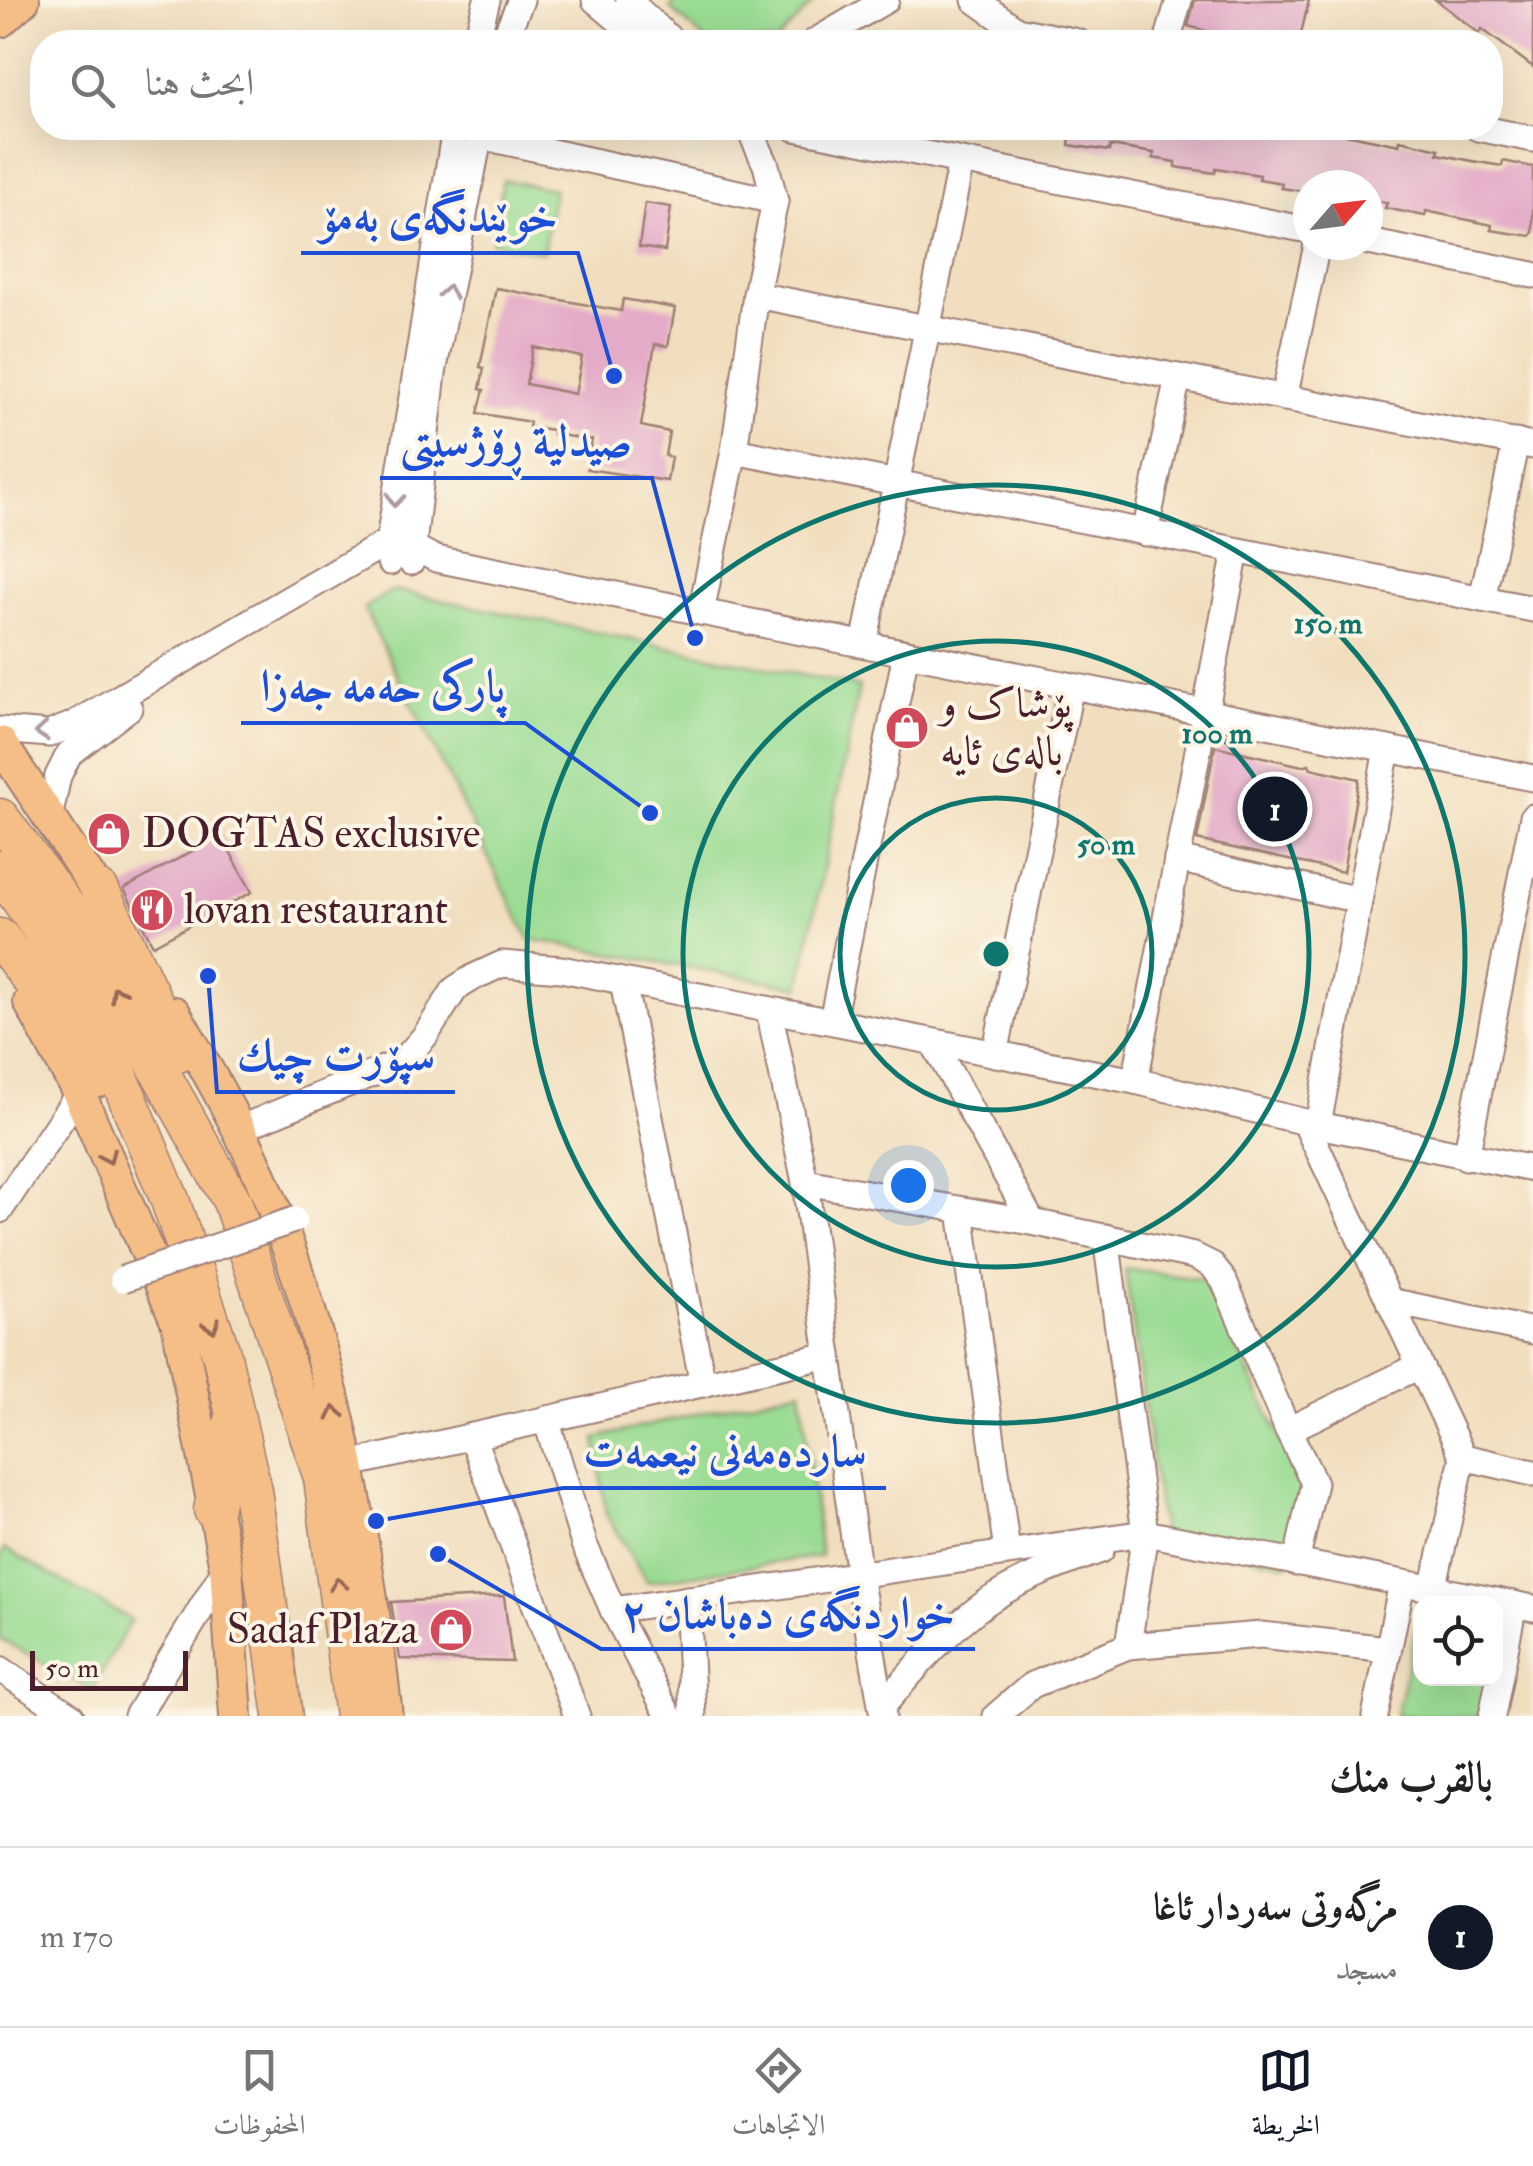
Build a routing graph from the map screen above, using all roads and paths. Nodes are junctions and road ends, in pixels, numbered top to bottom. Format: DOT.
graph roads {
  1 [pos="22,0"];
  2 [pos="487,0"];
  3 [pos="521,0"];
  4 [pos="596,0"];
  5 [pos="628,0"];
  6 [pos="886,0"];
  7 [pos="975,0"];
  8 [pos="1179,0"];
  9 [pos="0,21"];
  10 [pos="479,30"];
  11 [pos="507,30"];
  12 [pos="630,30"];
  13 [pos="660,30"];
  14 [pos="835,30"];
  15 [pos="1017,30"];
  16 [pos="1170,30"];
  17 [pos="1503,133"];
  18 [pos="1533,139"];
  19 [pos="470,140"];
  20 [pos="515,140"];
  21 [pos="754,140"];
  22 [pos="857,140"];
  23 [pos="961,160"];
  24 [pos="775,201"];
  25 [pos="1293,227"];
  26 [pos="1383,245"];
  27 [pos="1314,260"];
  28 [pos="1533,274"];
  29 [pos="756,295"];
  30 [pos="928,328"];
  31 [pos="1178,377"];
  32 [pos="1284,398"];
  33 [pos="1524,444"];
  34 [pos="734,451"];
  35 [pos="896,484"];
  36 [pos="1145,532"];
  37 [pos="1236,550"];
  38 [pos="408,554"];
  39 [pos="1482,599"];
  40 [pos="1533,609"];
  41 [pos="701,612"];
  42 [pos="864,644"];
  43 [pos="906,653"];
  44 [pos="1071,686"];
  45 [pos="1205,712"];
  46 [pos="0,730"];
  47 [pos="0,742"];
  48 [pos="1387,748"];
  49 [pos="1533,778"];
  50 [pos="50,814"];
  51 [pos="1533,818"];
  52 [pos="5,842"];
  53 [pos="1177,859"];
  54 [pos="100,891"];
  55 [pos="1359,900"];
  56 [pos="0,942"];
  57 [pos="623,982"];
  58 [pos="770,1010"];
  59 [pos="832,1021"];
  60 [pos="934,1044"];
  61 [pos="995,1054"];
  62 [pos="1135,1082"];
  63 [pos="80,1093"];
  64 [pos="1312,1123"];
  65 [pos="239,1129"];
  66 [pos="1466,1157"];
  67 [pos="1533,1169"];
  68 [pos="805,1182"];
  69 [pos="170,1200"];
  70 [pos="232,1201"];
  71 [pos="0,1210"];
  72 [pos="961,1210"];
  73 [pos="294,1220"];
  74 [pos="1032,1222"];
  75 [pos="1106,1236"];
  76 [pos="123,1280"];
  77 [pos="1389,1300"];
  78 [pos="1533,1331"];
  79 [pos="829,1355"];
  80 [pos="1419,1366"];
  81 [pos="702,1384"];
  82 [pos="235,1413"];
  83 [pos="546,1419"];
  84 [pos="1288,1430"];
  85 [pos="472,1436"];
  86 [pos="1462,1458"];
  87 [pos="334,1471"];
  88 [pos="1533,1473"];
  89 [pos="212,1510"];
  90 [pos="1146,1533"];
  91 [pos="362,1552"];
  92 [pos="1008,1552"];
  93 [pos="1296,1562"];
  94 [pos="226,1568"];
  95 [pos="859,1575"];
  96 [pos="1402,1583"];
  97 [pos="1433,1589"];
  98 [pos="687,1599"];
  99 [pos="1523,1606"];
  100 [pos="613,1610"];
  101 [pos="1128,1646"];
  102 [pos="1388,1649"];
  103 [pos="0,1669"];
  104 [pos="882,1711"];
  105 [pos="71,1716"];
  106 [pos="137,1716"];
  107 [pos="236,1716"];
  108 [pos="283,1716"];
  109 [pos="354,1716"];
  110 [pos="386,1716"];
  111 [pos="577,1716"];
  112 [pos="669,1716"];
  113 [pos="693,1716"];
  114 [pos="996,1716"];
  115 [pos="1375,1716"];
  116 [pos="1492,1716"];
  1 -- 9 [label="main road"];
  2 -- 10 [label="street"];
  3 -- 11 [label="street"];
  4 -- 12 [label="street"];
  5 -- 13 [label="street"];
  6 -- 14 [label="street"];
  7 -- 15 [label="street"];
  8 -- 16 [label="street"];
  17 -- 18 [label="street"];
  19 -- 38 [label="street"];
  20 -- 24 [label="street"];
  21 -- 24 [label="street"];
  22 -- 23 [label="street"];
  23 -- 25 [label="street"];
  23 -- 30 [label="street"];
  24 -- 29 [label="street"];
  26 -- 28 [label="street"];
  27 -- 32 [label="street"];
  29 -- 30 [label="street"];
  29 -- 34 [label="street"];
  30 -- 31 [label="street"];
  30 -- 35 [label="street"];
  31 -- 32 [label="street"];
  31 -- 36 [label="street"];
  32 -- 33 [label="street"];
  33 -- 39 [label="street"];
  34 -- 35 [label="street"];
  34 -- 41 [label="street"];
  35 -- 36 [label="street"];
  35 -- 42 [label="street"];
  36 -- 37 [label="street"];
  37 -- 39 [label="street"];
  37 -- 45 [label="street"];
  38 -- 41 [label="street"];
  38 -- 46 [label="street, one-way"];
  38 -- 50 [label="street"];
  39 -- 40 [label="street"];
  41 -- 42 [label="street"];
  42 -- 43 [label="street"];
  43 -- 44 [label="street"];
  43 -- 59 [label="street"];
  44 -- 45 [label="street"];
  44 -- 61 [label="street"];
  45 -- 48 [label="street"];
  45 -- 53 [label="street"];
  47 -- 50 [label="main road"];
  48 -- 49 [label="street"];
  48 -- 55 [label="street"];
  50 -- 54 [label="main road"];
  51 -- 66 [label="street"];
  52 -- 69 [label="highway"];
  70 -- 52 [label="highway, one-way"];
  53 -- 55 [label="street"];
  53 -- 62 [label="street"];
  54 -- 65 [label="main road"];
  54 -- 70 [label="highway"];
  55 -- 64 [label="street"];
  56 -- 63 [label="main road"];
  56 -- 69 [label="highway"];
  57 -- 58 [label="street"];
  57 -- 65 [label="street"];
  57 -- 81 [label="street"];
  58 -- 59 [label="street"];
  58 -- 68 [label="street"];
  59 -- 60 [label="street"];
  60 -- 61 [label="street"];
  60 -- 74 [label="street"];
  61 -- 62 [label="street"];
  62 -- 64 [label="street"];
  63 -- 71 [label="street"];
  63 -- 89 [label="main road, one-way"];
  64 -- 66 [label="street"];
  64 -- 77 [label="street"];
  87 -- 65 [label="main road, one-way"];
  66 -- 67 [label="street"];
  68 -- 72 [label="street"];
  68 -- 79 [label="street"];
  69 -- 82 [label="highway, one-way"];
  70 -- 87 [label="highway"];
  72 -- 74 [label="street"];
  72 -- 92 [label="street"];
  73 -- 76 [label="street, bridge"];
  74 -- 75 [label="street"];
  75 -- 84 [label="street"];
  75 -- 90 [label="street"];
  77 -- 78 [label="street"];
  77 -- 80 [label="street"];
  79 -- 81 [label="street"];
  79 -- 95 [label="street"];
  80 -- 84 [label="street"];
  80 -- 86 [label="street"];
  81 -- 83 [label="street"];
  82 -- 89 [label="highway"];
  82 -- 108 [label="highway"];
  83 -- 85 [label="street"];
  83 -- 100 [label="street"];
  84 -- 93 [label="street"];
  85 -- 87 [label="street"];
  85 -- 111 [label="street"];
  86 -- 88 [label="street"];
  86 -- 97 [label="street"];
  87 -- 91 [label="highway"];
  109 -- 87 [label="highway, one-way"];
  89 -- 94 [label="main road"];
  90 -- 92 [label="street"];
  90 -- 93 [label="street"];
  90 -- 101 [label="street"];
  90 -- 104 [label="street"];
  91 -- 110 [label="main road"];
  92 -- 95 [label="street"];
  93 -- 96 [label="street"];
  94 -- 106 [label="street"];
  94 -- 107 [label="main road"];
  95 -- 98 [label="street"];
  95 -- 104 [label="street"];
  96 -- 97 [label="street"];
  96 -- 102 [label="street"];
  97 -- 99 [label="street"];
  98 -- 100 [label="street"];
  98 -- 113 [label="street"];
  99 -- 116 [label="street"];
  100 -- 112 [label="street"];
  101 -- 102 [label="street"];
  101 -- 114 [label="street"];
  102 -- 115 [label="street"];
  103 -- 105 [label="street"];
}
